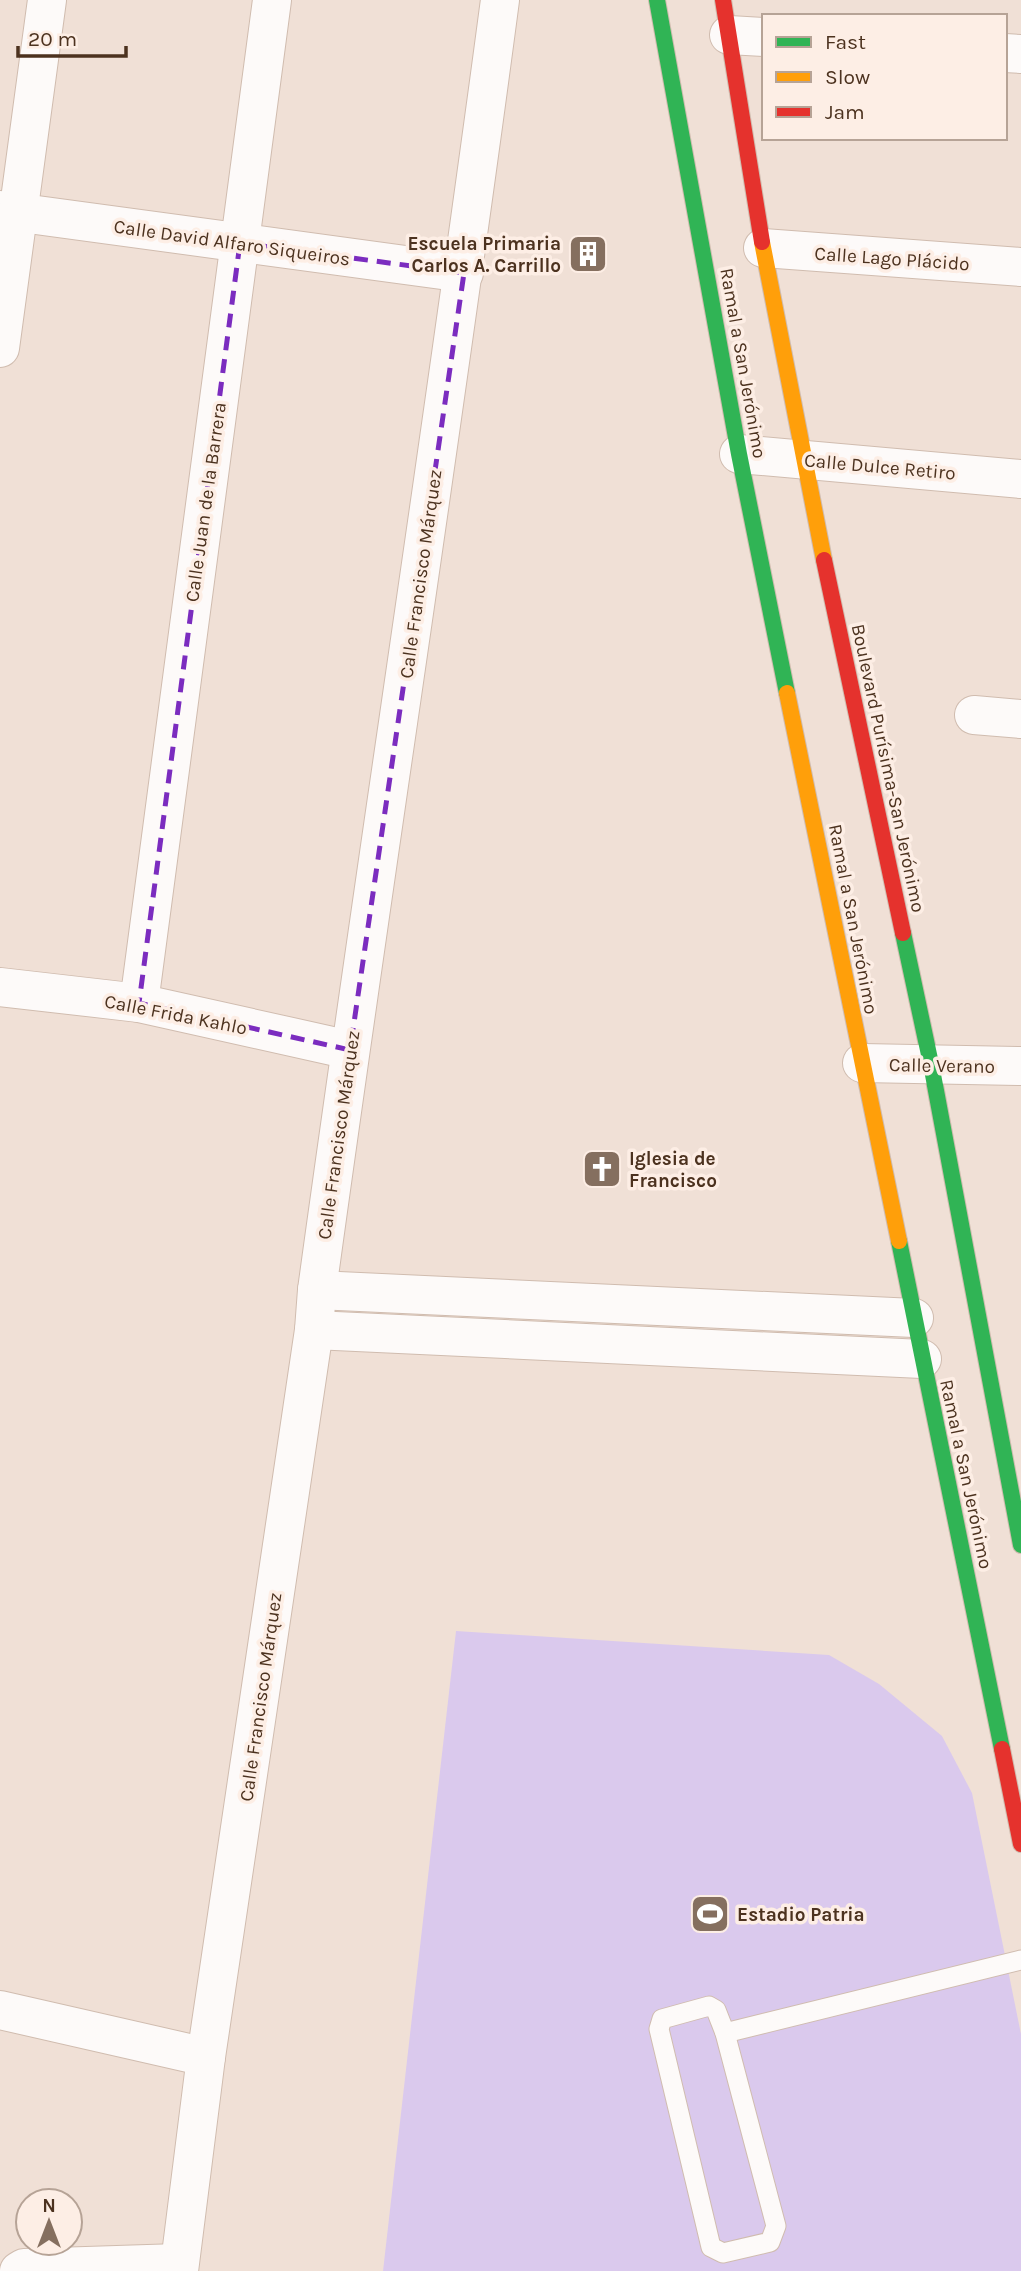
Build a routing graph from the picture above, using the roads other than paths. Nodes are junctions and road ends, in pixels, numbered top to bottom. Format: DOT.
graph roads {
  1 [pos="47,0"];
  2 [pos="272,0"];
  3 [pos="500,0"];
  4 [pos="657,0"];
  5 [pos="738,24"];
  6 [pos="9,211"];
  7 [pos="240,243"];
  8 [pos="764,248"];
  9 [pos="1021,267"];
  10 [pos="464,273"];
  11 [pos="0,348"];
  12 [pos="739,454"];
  13 [pos="803,460"];
  14 [pos="1021,479"];
  15 [pos="974,715"];
  16 [pos="1021,719"];
  17 [pos="0,987"];
  18 [pos="139,1003"];
  19 [pos="350,1050"];
  20 [pos="862,1063"];
  21 [pos="931,1064"];
  22 [pos="1021,1066"];
  23 [pos="317,1290"];
  24 [pos="914,1318"];
  25 [pos="314,1330"];
  26 [pos="922,1359"];
  27 [pos="1021,1545"];
  28 [pos="1021,1844"];
  29 [pos="1021,1960"];
  30 [pos="0,2010"];
  31 [pos="725,2033"];
  32 [pos="206,2057"];
  33 [pos="179,2267"];
  34 [pos="19,2271"];
  1 -- 6 [label="street"];
  2 -- 7 [label="street, Calle Juan de la Barrera"];
  3 -- 10 [label="street, Calle Francisco Márquez"];
  4 -- 12 [label="street, Ramal a San Jerónimo"];
  5 -- 8 [label="street, Boulevard Purísima-San Jerónimo"];
  6 -- 7 [label="street, Calle David Alfaro Siqueiros"];
  6 -- 11 [label="street"];
  7 -- 10 [label="street, Calle David Alfaro Siqueiros"];
  7 -- 18 [label="street, Calle Juan de la Barrera"];
  8 -- 9 [label="street, Calle Lago Plácido"];
  8 -- 13 [label="street, Boulevard Purísima-San Jerónimo"];
  10 -- 19 [label="street, Calle Francisco Márquez"];
  12 -- 13 [label="street, Calle Dulce Retiro"];
  12 -- 20 [label="street, Ramal a San Jerónimo"];
  13 -- 14 [label="street, Calle Dulce Retiro"];
  13 -- 21 [label="street, Boulevard Purísima-San Jerónimo"];
  15 -- 16 [label="street"];
  17 -- 18 [label="street, Calle Frida Kahlo"];
  18 -- 19 [label="street, Calle Frida Kahlo"];
  19 -- 23 [label="street, Calle Francisco Márquez"];
  20 -- 21 [label="street, Calle Verano"];
  20 -- 24 [label="street, Ramal a San Jerónimo"];
  21 -- 22 [label="street, Calle Verano"];
  21 -- 27 [label="street, Boulevard Purísima-San Jerónimo"];
  23 -- 24 [label="street"];
  23 -- 25 [label="street, Calle Francisco Márquez"];
  24 -- 26 [label="street, Ramal a San Jerónimo"];
  25 -- 26 [label="street"];
  25 -- 32 [label="street, Calle Francisco Márquez"];
  26 -- 28 [label="street, Ramal a San Jerónimo"];
  29 -- 31 [label="lane"];
  30 -- 32 [label="street"];
  31 -- 31 [label="lane"];
  32 -- 33 [label="street, Calle Francisco Márquez"];
  33 -- 34 [label="street"];
}
